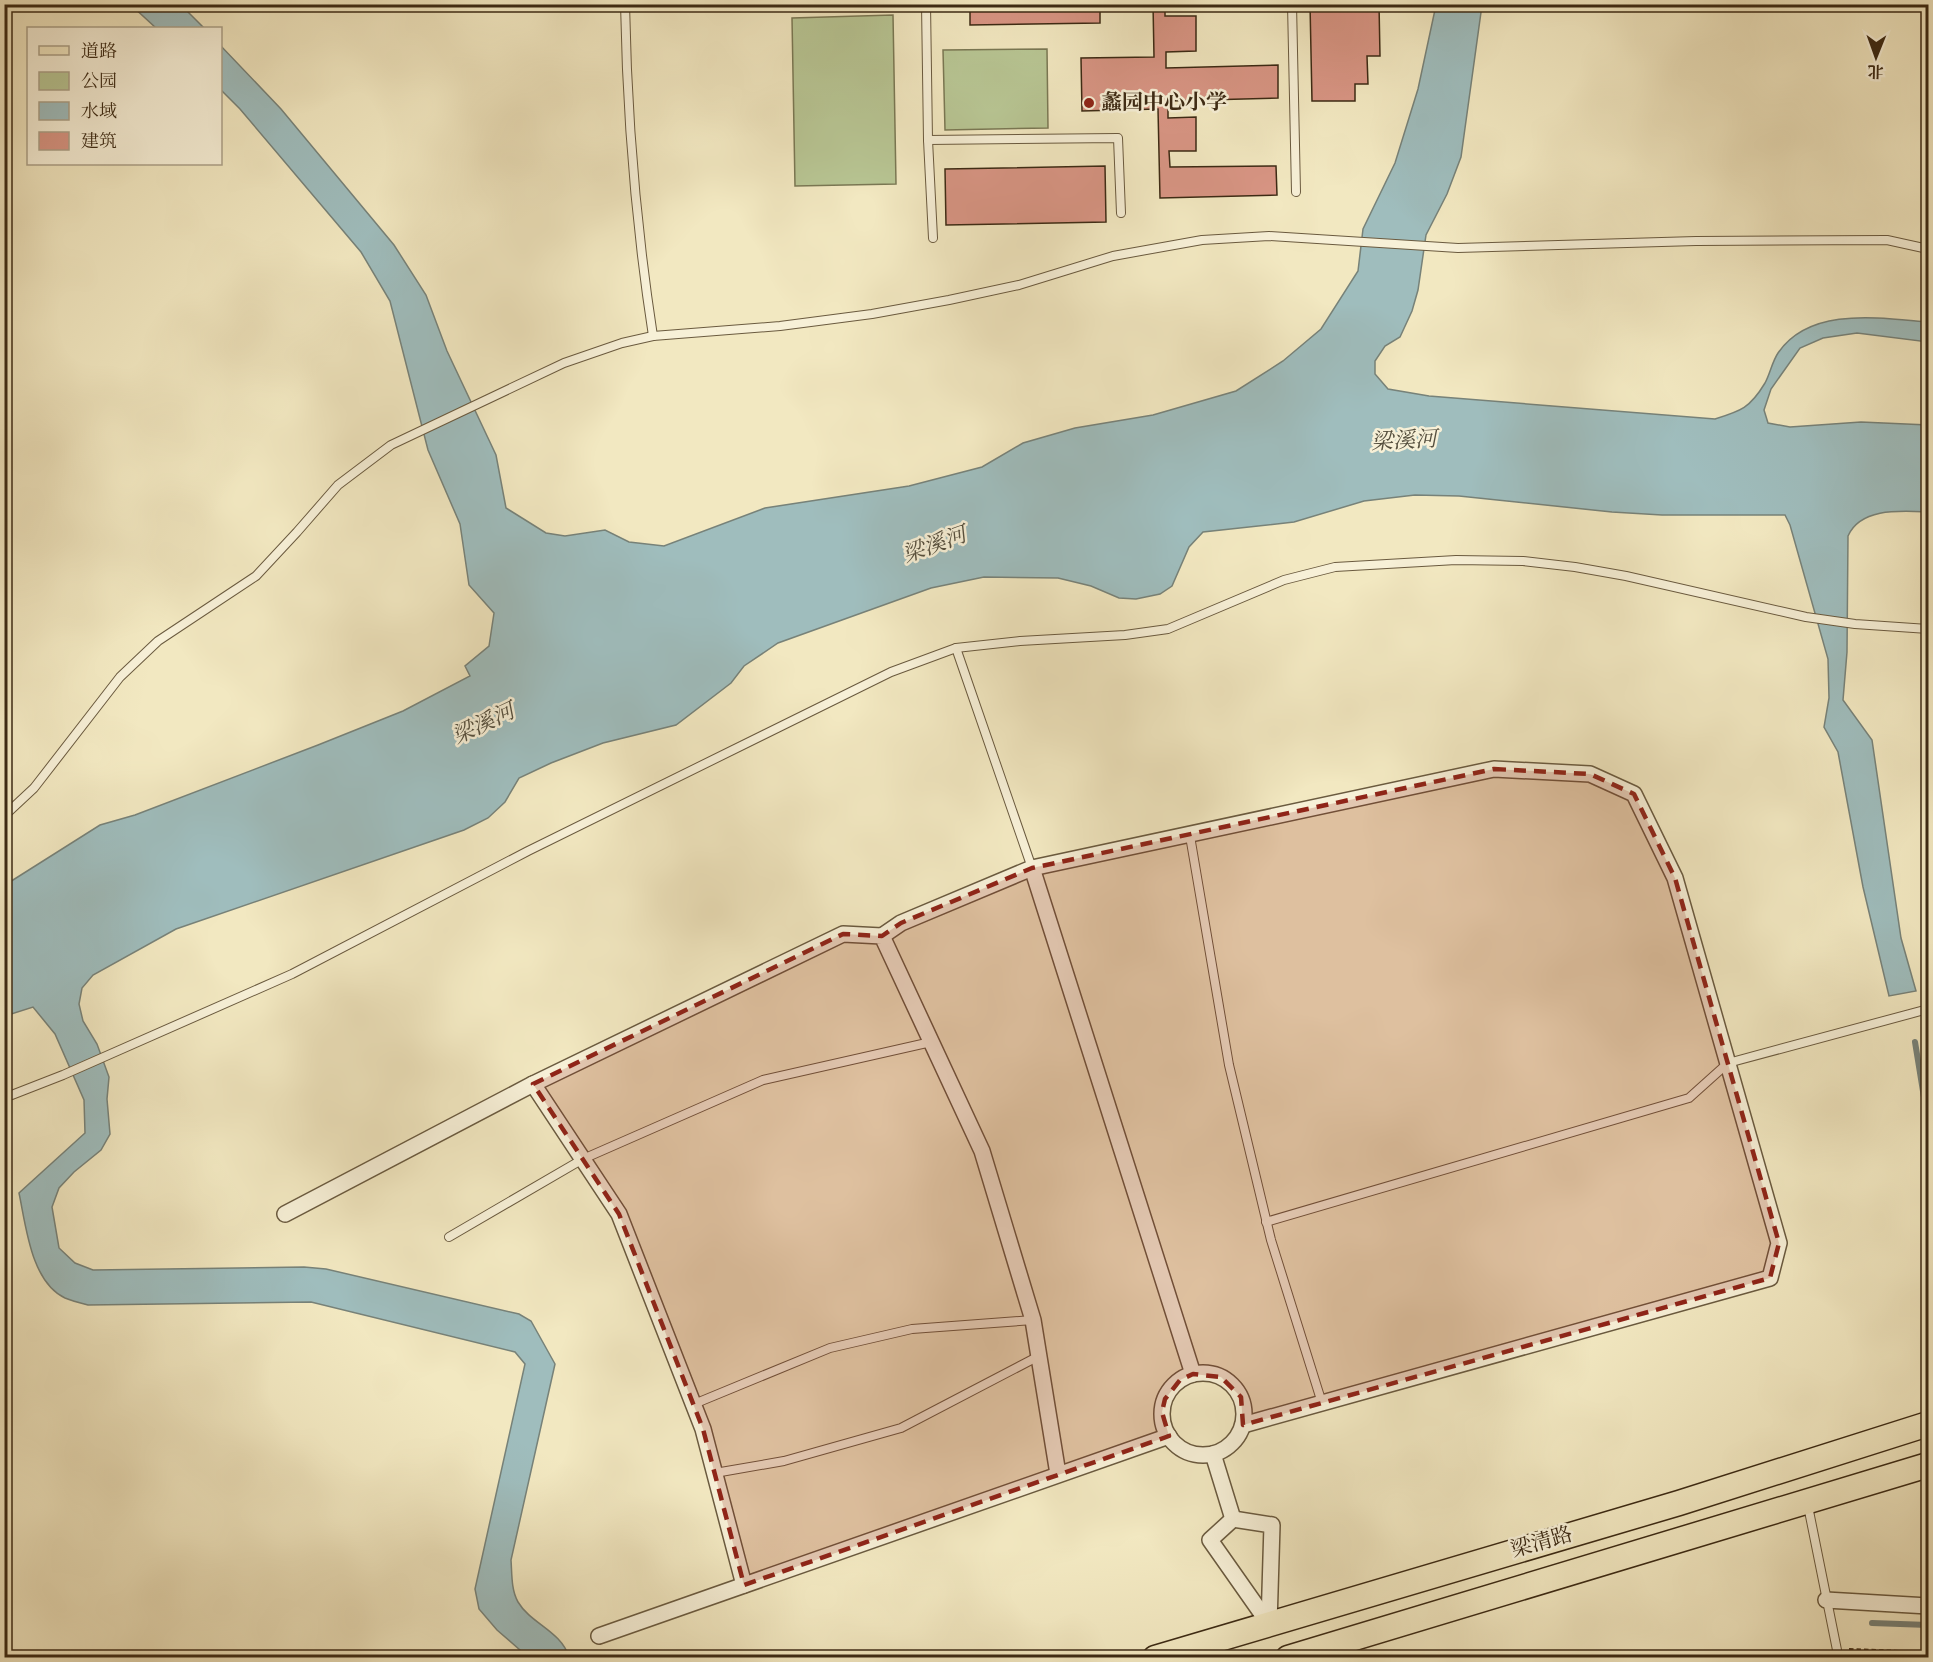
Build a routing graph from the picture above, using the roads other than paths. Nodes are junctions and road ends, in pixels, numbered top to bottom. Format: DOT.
graph roads {
  1 [pos="625,4"];
  2 [pos="926,4"];
  3 [pos="1292,4"];
  4 [pos="928,140"];
  5 [pos="1296,192"];
  6 [pos="1121,213"];
  7 [pos="933,238"];
  8 [pos="1929,249"];
  9 [pos="653,336"];
  10 [pos="1929,629"];
  11 [pos="956,648"];
  12 [pos="4,816"];
  13 [pos="1190,836"];
  14 [pos="1032,868"];
  15 [pos="882,936"];
  16 [pos="1929,1009"];
  17 [pos="931,1042"];
  18 [pos="1728,1063"];
  19 [pos="533,1084"];
  20 [pos="4,1098"];
  21 [pos="583,1159"];
  22 [pos="285,1214"];
  23 [pos="1266,1222"];
  24 [pos="449,1237"];
  25 [pos="1034,1320"];
  26 [pos="1039,1356"];
  27 [pos="1193,1374"];
  28 [pos="1322,1403"];
  29 [pos="694,1404"];
  30 [pos="1929,1424"];
  31 [pos="1243,1425"];
  32 [pos="1169,1436"];
  33 [pos="1214,1454"];
  34 [pos="1929,1465"];
  35 [pos="715,1473"];
  36 [pos="1058,1474"];
  37 [pos="1807,1501"];
  38 [pos="1233,1519"];
  39 [pos="744,1585"];
  40 [pos="1826,1600"];
  41 [pos="1929,1606"];
  42 [pos="1269,1624"];
  43 [pos="599,1636"];
  44 [pos="1837,1654"];
  45 [pos="1155,1658"];
  46 [pos="1286,1658"];
  1 -- 9 [label="lane"];
  2 -- 4 [label="lane"];
  3 -- 5 [label="lane"];
  4 -- 6 [label="lane"];
  4 -- 7 [label="lane"];
  8 -- 9 [label="lane"];
  9 -- 12 [label="lane"];
  10 -- 11 [label="lane"];
  11 -- 14 [label="lane"];
  11 -- 20 [label="lane"];
  13 -- 14 [label="street"];
  13 -- 18 [label="street"];
  13 -- 23 [label="lane"];
  14 -- 15 [label="street"];
  14 -- 27 [label="street"];
  15 -- 17 [label="street"];
  15 -- 19 [label="street"];
  16 -- 18 [label="lane"];
  17 -- 21 [label="lane"];
  17 -- 25 [label="street"];
  18 -- 23 [label="lane"];
  18 -- 28 [label="street"];
  19 -- 21 [label="street"];
  19 -- 22 [label="street"];
  21 -- 24 [label="lane"];
  21 -- 29 [label="street"];
  23 -- 28 [label="lane"];
  25 -- 26 [label="street"];
  25 -- 29 [label="lane"];
  26 -- 35 [label="lane"];
  26 -- 36 [label="street"];
  27 -- 31 [label="street"];
  27 -- 32 [label="street"];
  28 -- 31 [label="street"];
  29 -- 35 [label="street"];
  30 -- 42 [label="main road, 梁清路"];
  31 -- 33 [label="street"];
  32 -- 33 [label="street"];
  32 -- 36 [label="street"];
  33 -- 38 [label="street"];
  34 -- 37 [label="main road, 梁清路"];
  35 -- 39 [label="street"];
  36 -- 39 [label="street"];
  37 -- 40 [label="lane"];
  37 -- 46 [label="main road, 梁清路"];
  38 -- 42 [label="street"];
  38 -- 42 [label="street"];
  39 -- 43 [label="street"];
  40 -- 41 [label="street"];
  40 -- 44 [label="lane"];
  42 -- 45 [label="main road, 梁清路"];
  42 -- 46 [label="main road"];
}
